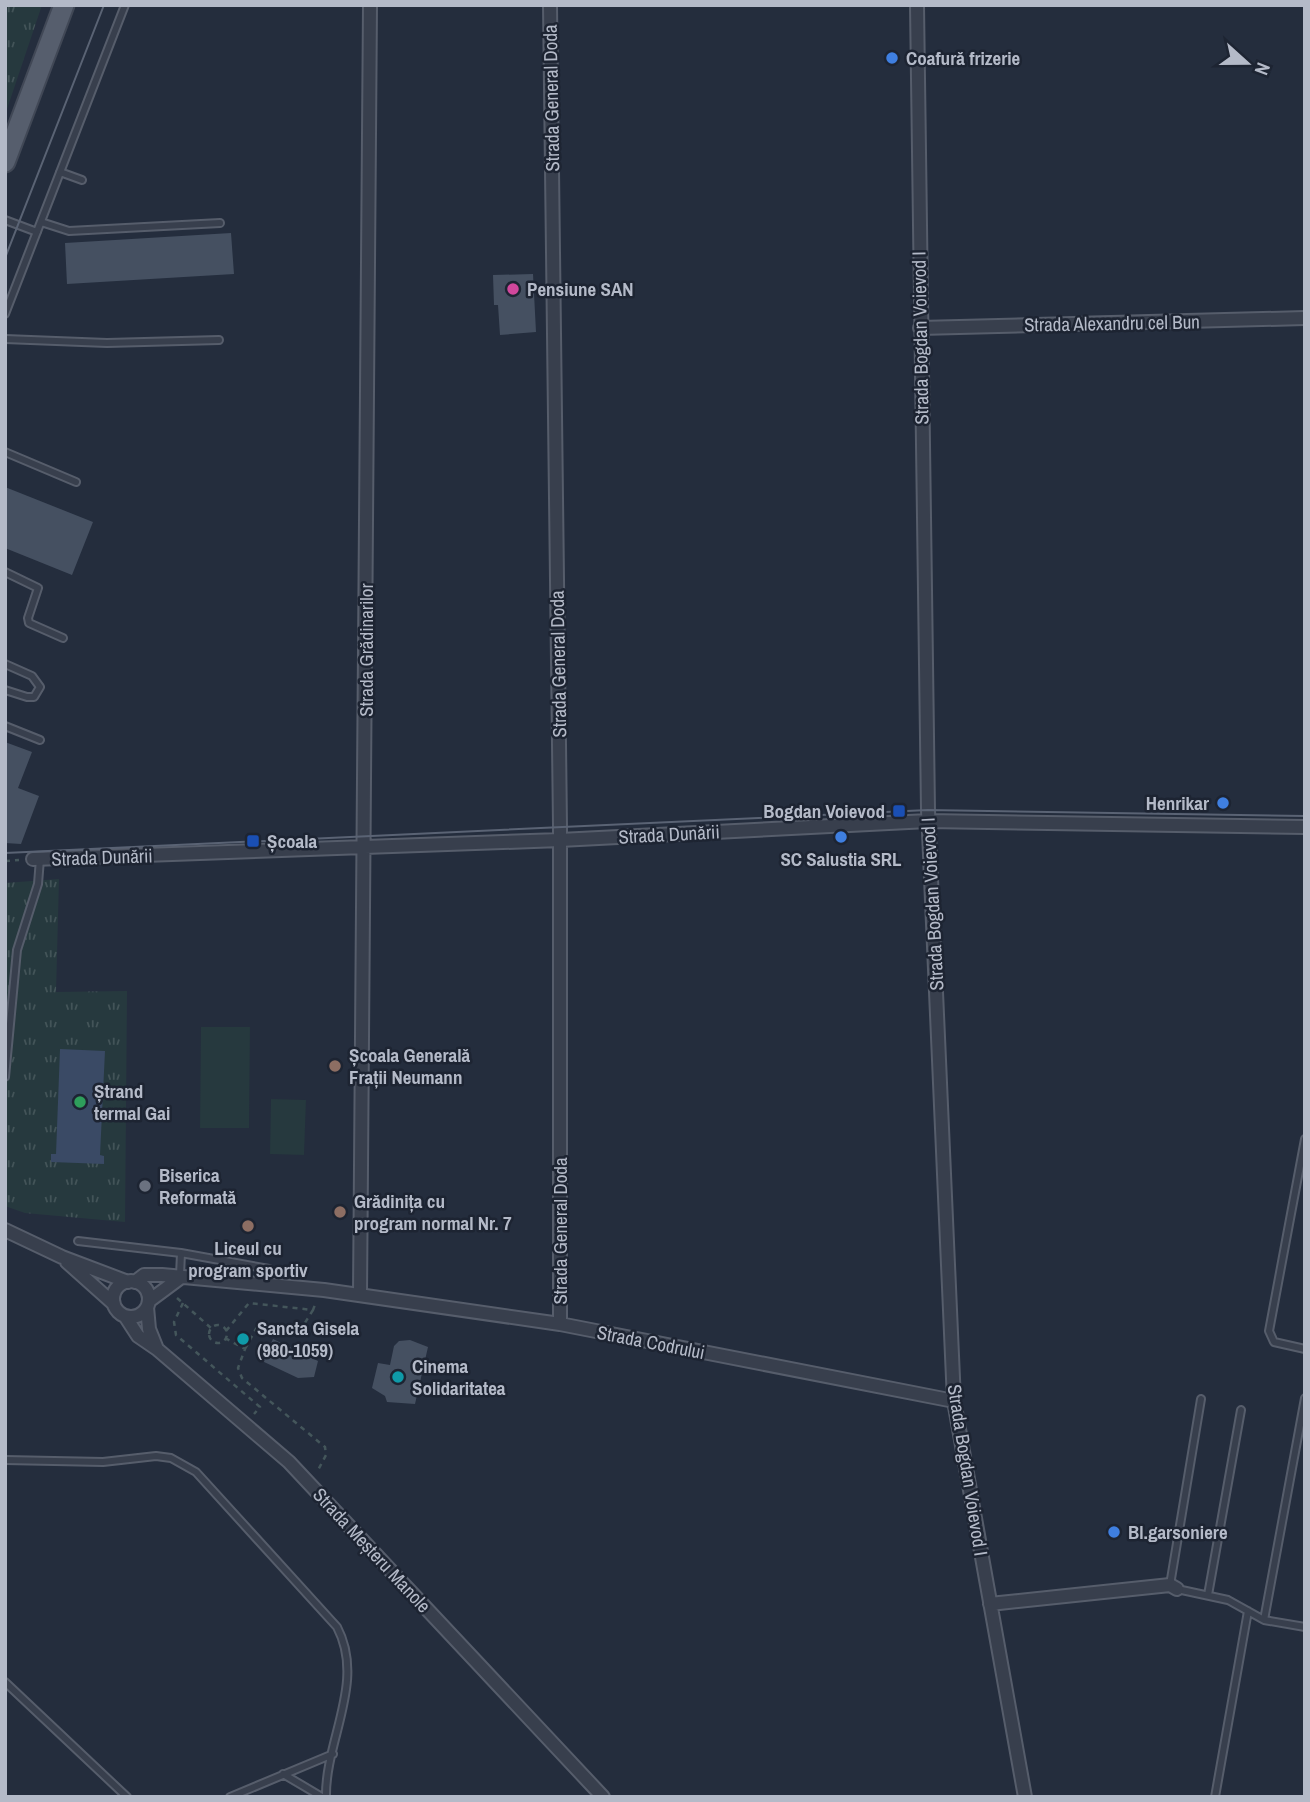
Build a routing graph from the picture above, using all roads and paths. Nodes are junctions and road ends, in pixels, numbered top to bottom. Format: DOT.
graph roads {
  1 [pos="64,5"];
  2 [pos="125,5"];
  3 [pos="370,5"];
  4 [pos="550,5"];
  5 [pos="917,5"];
  6 [pos="5,162"];
  7 [pos="60,172"];
  8 [pos="82,180"];
  9 [pos="5,220"];
  10 [pos="41,222"];
  11 [pos="220,223"];
  12 [pos="37,232"];
  13 [pos="5,314"];
  14 [pos="1305,318"];
  15 [pos="920,328"];
  16 [pos="5,339"];
  17 [pos="219,340"];
  18 [pos="5,452"];
  19 [pos="76,482"];
  20 [pos="5,572"];
  21 [pos="63,638"];
  22 [pos="5,664"];
  23 [pos="5,690"];
  24 [pos="5,726"];
  25 [pos="40,740"];
  26 [pos="928,821"];
  27 [pos="1305,827"];
  28 [pos="560,840"];
  29 [pos="364,848"];
  30 [pos="36,859"];
  31 [pos="5,1077"];
  32 [pos="1305,1139"];
  33 [pos="5,1230"];
  34 [pos="78,1241"];
  35 [pos="181,1253"];
  36 [pos="62,1257"];
  37 [pos="269,1269"];
  38 [pos="180,1278"];
  39 [pos="131,1282"];
  40 [pos="165,1287"];
  41 [pos="324,1290"];
  42 [pos="360,1295"];
  43 [pos="183,1303"];
  44 [pos="114,1304"];
  45 [pos="148,1304"];
  46 [pos="313,1310"];
  47 [pos="125,1316"];
  48 [pos="560,1324"];
  49 [pos="211,1328"];
  50 [pos="226,1331"];
  51 [pos="225,1338"];
  52 [pos="157,1349"];
  53 [pos="245,1349"];
  54 [pos="1305,1349"];
  55 [pos="1305,1398"];
  56 [pos="267,1399"];
  57 [pos="1200,1399"];
  58 [pos="954,1401"];
  59 [pos="260,1407"];
  60 [pos="1241,1410"];
  61 [pos="245,1424"];
  62 [pos="5,1460"];
  63 [pos="310,1484"];
  64 [pos="1174,1587"];
  65 [pos="1208,1595"];
  66 [pos="990,1604"];
  67 [pos="1248,1611"];
  68 [pos="1264,1620"];
  69 [pos="1305,1627"];
  70 [pos="5,1682"];
  71 [pos="333,1754"];
  72 [pos="283,1774"];
  73 [pos="127,1797"];
  74 [pos="230,1797"];
  75 [pos="324,1797"];
  76 [pos="603,1797"];
  77 [pos="1025,1797"];
  78 [pos="1215,1797"];
  1 -- 6 [label="main road"];
  2 -- 7 [label="lane"];
  3 -- 29 [label="street, Strada Grădinarilor"];
  4 -- 28 [label="street, Strada General Doda"];
  5 -- 15 [label="street, Strada Bogdan Voievod I"];
  7 -- 8 [label="lane"];
  7 -- 10 [label="lane"];
  9 -- 12 [label="lane"];
  10 -- 11 [label="lane"];
  10 -- 12 [label="lane"];
  12 -- 13 [label="lane"];
  14 -- 15 [label="street, Strada Alexandru cel Bun"];
  15 -- 26 [label="street, Strada Bogdan Voievod I"];
  16 -- 17 [label="lane"];
  18 -- 19 [label="lane"];
  20 -- 21 [label="lane"];
  22 -- 23 [label="lane"];
  24 -- 25 [label="lane"];
  26 -- 27 [label="street, Strada Dunării"];
  26 -- 28 [label="street, Strada Dunării"];
  26 -- 58 [label="street, Strada Bogdan Voievod I"];
  28 -- 29 [label="street, Strada Dunării"];
  28 -- 48 [label="street, Strada General Doda"];
  29 -- 30 [label="street, Strada Dunării"];
  29 -- 42 [label="street, Strada Grădinarilor"];
  30 -- 31 [label="lane"];
  32 -- 54 [label="lane"];
  33 -- 36 [label="street"];
  34 -- 35 [label="lane"];
  35 -- 37 [label="lane"];
  35 -- 38 [label="lane"];
  36 -- 39 [label="street"];
  36 -- 44 [label="street"];
  38 -- 39 [label="street, Strada Codrului"];
  38 -- 40 [label="street"];
  38 -- 41 [label="street, Strada Codrului"];
  39 -- 44 [label="street"];
  39 -- 45 [label="street"];
  40 -- 43 [label="path"];
  40 -- 45 [label="street"];
  41 -- 42 [label="street, Strada Codrului"];
  41 -- 46 [label="path"];
  42 -- 48 [label="street, Strada Codrului"];
  43 -- 49 [label="path"];
  43 -- 59 [label="path"];
  44 -- 47 [label="street"];
  45 -- 47 [label="street"];
  45 -- 52 [label="street"];
  46 -- 50 [label="path"];
  46 -- 53 [label="path"];
  47 -- 52 [label="street, Strada Meșteru Manole"];
  48 -- 58 [label="street, Strada Codrului"];
  49 -- 50 [label="path"];
  49 -- 51 [label="path"];
  50 -- 51 [label="path"];
  51 -- 53 [label="path"];
  52 -- 61 [label="street, Strada Meșteru Manole"];
  53 -- 56 [label="path"];
  55 -- 68 [label="lane"];
  56 -- 59 [label="path"];
  56 -- 63 [label="path"];
  57 -- 64 [label="lane"];
  58 -- 66 [label="street, Strada Bogdan Voievod I"];
  59 -- 61 [label="path"];
  60 -- 65 [label="lane"];
  61 -- 63 [label="street, Strada Meșteru Manole"];
  62 -- 71 [label="lane"];
  63 -- 76 [label="street, Strada Meșteru Manole"];
  64 -- 65 [label="lane"];
  64 -- 66 [label="street"];
  65 -- 67 [label="lane"];
  66 -- 77 [label="street, Strada Bogdan Voievod I"];
  67 -- 68 [label="lane"];
  67 -- 78 [label="lane"];
  68 -- 69 [label="lane"];
  70 -- 73 [label="lane"];
  71 -- 72 [label="lane"];
  71 -- 75 [label="lane"];
  72 -- 74 [label="lane"];
  72 -- 75 [label="lane"];
}
